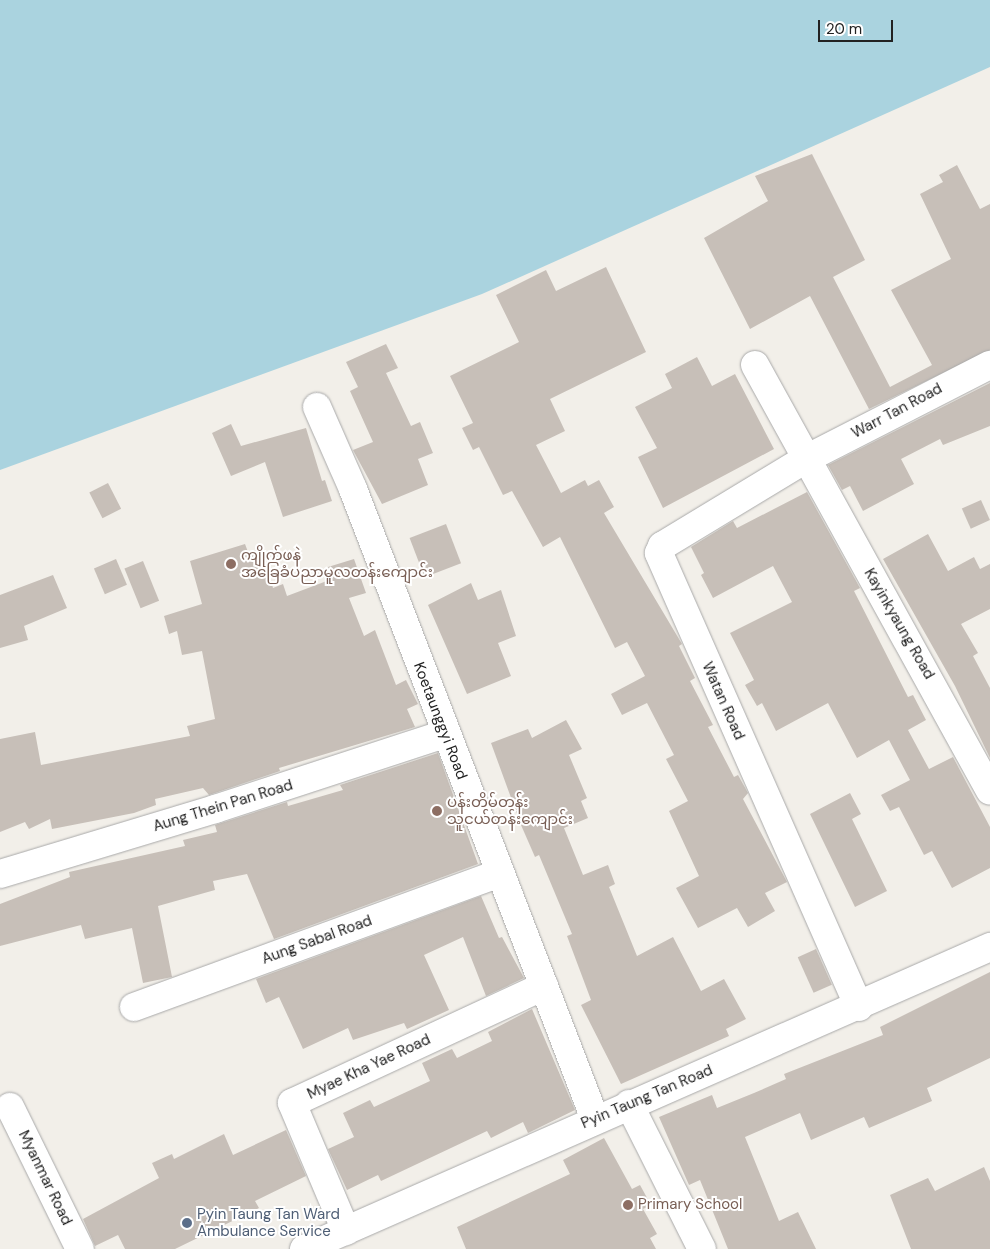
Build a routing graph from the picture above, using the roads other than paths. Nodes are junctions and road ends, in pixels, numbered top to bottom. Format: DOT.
graph roads {
  1 [pos="755,365"];
  2 [pos="990,365"];
  3 [pos="317,407"];
  4 [pos="804,460"];
  5 [pos="445,734"];
  6 [pos="990,790"];
  7 [pos="500,873"];
  8 [pos="0,874"];
  9 [pos="990,947"];
  10 [pos="544,986"];
  11 [pos="134,1007"];
  12 [pos="859,1007"];
  13 [pos="629,1104"];
  14 [pos="10,1108"];
  15 [pos="595,1119"];
  16 [pos="346,1231"];
  17 [pos="80,1249"];
  18 [pos="304,1249"];
  19 [pos="702,1249"];
  1 -- 4 [label="street, Kayinkyaung Road"];
  2 -- 4 [label="street, Warr Tan Road"];
  3 -- 5 [label="street, Koetaunggyi Road"];
  4 -- 6 [label="street, Kayinkyaung Road"];
  4 -- 12 [label="street, Watan Road"];
  5 -- 7 [label="street, Koetaunggyi Road"];
  5 -- 8 [label="street, Aung Thein Pan Road"];
  7 -- 10 [label="street, Koetaunggyi Road"];
  7 -- 11 [label="street, Aung Sabal Road"];
  9 -- 12 [label="street, Pyin Taung Tan Road"];
  10 -- 15 [label="street, Koetaunggyi Road"];
  10 -- 16 [label="street, Myae Kha Yae Road"];
  12 -- 13 [label="street, Pyin Taung Tan Road"];
  13 -- 15 [label="street, Pyin Taung Tan Road"];
  13 -- 19 [label="street"];
  14 -- 17 [label="street, Myanmar Road"];
  15 -- 16 [label="street, Pyin Taung Tan Road"];
  16 -- 18 [label="street, Pyin Taung Tan Road"];
}
